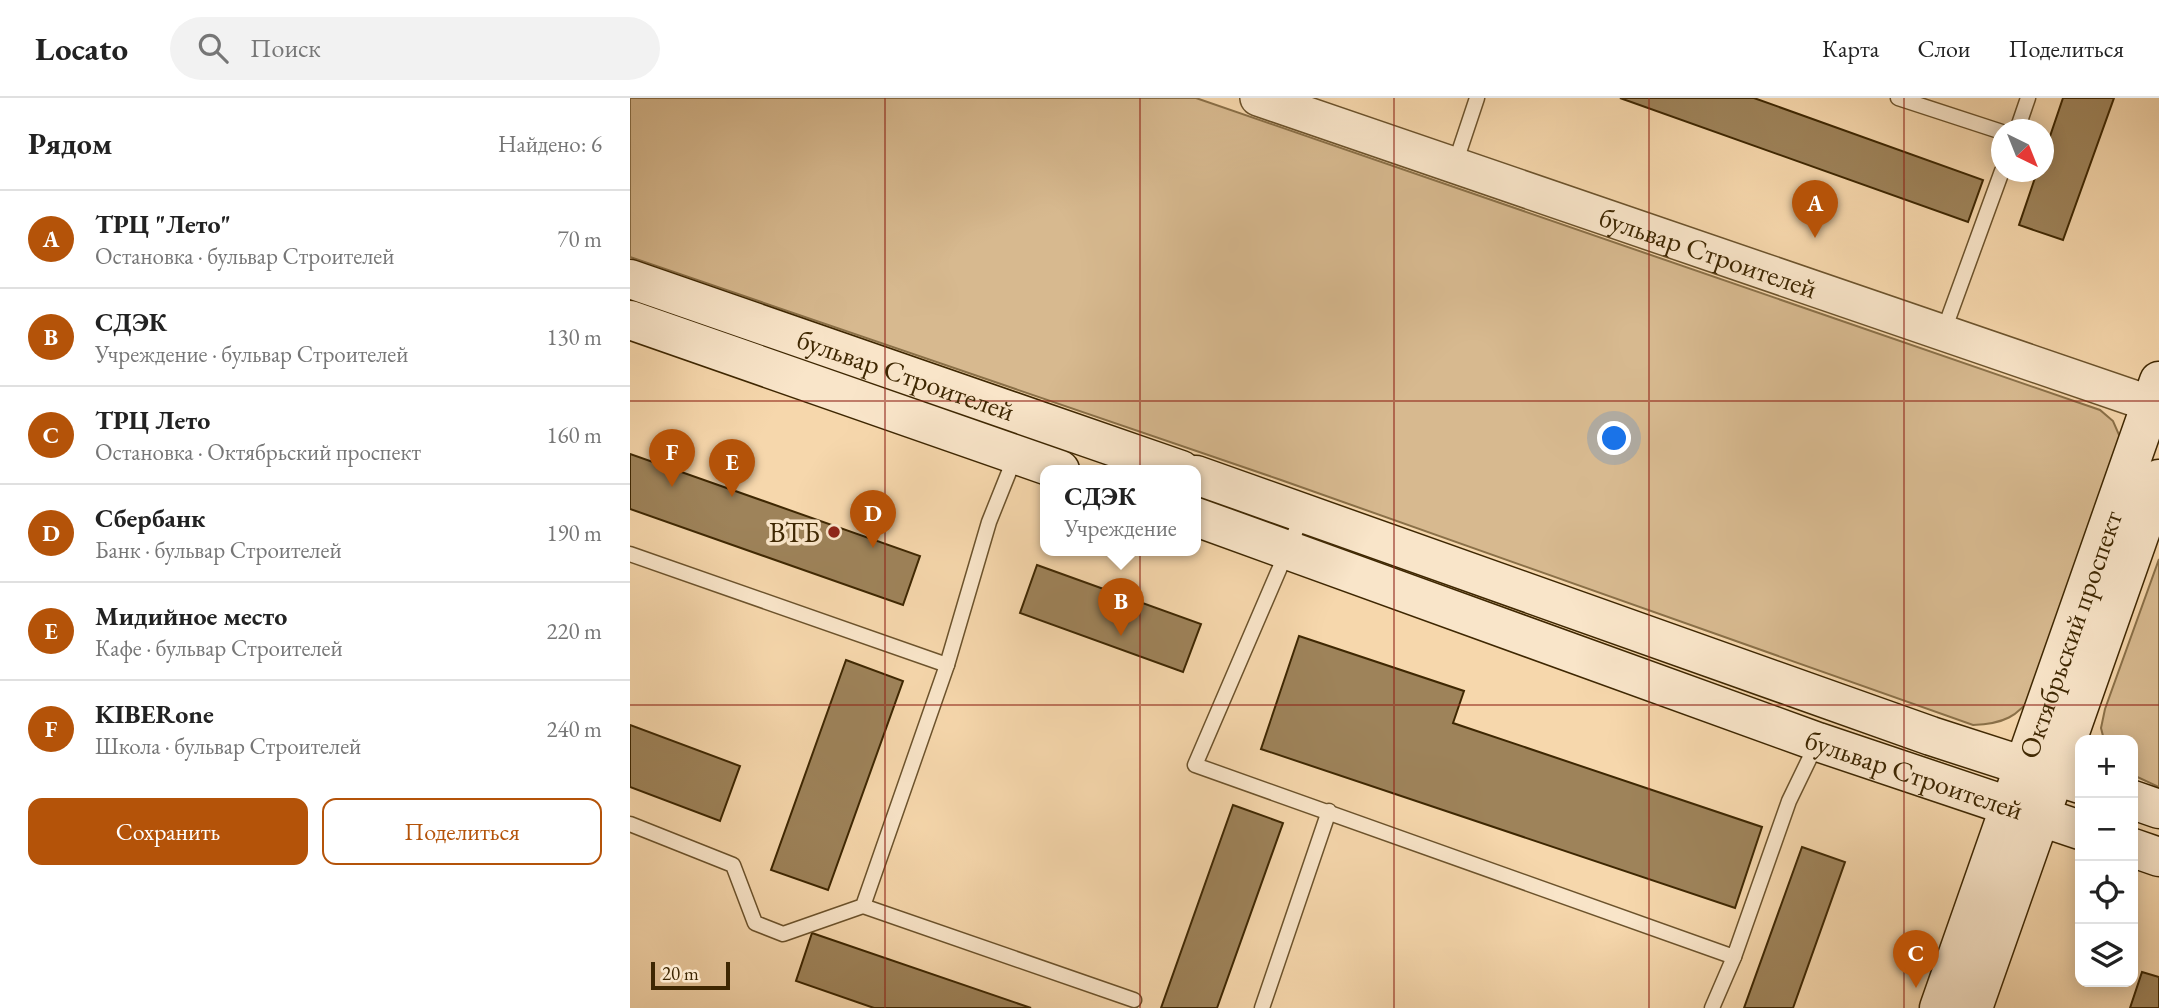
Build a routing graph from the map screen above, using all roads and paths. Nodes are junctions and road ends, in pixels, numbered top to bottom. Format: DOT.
graph roads {
  1 [pos="1258,98"];
  2 [pos="1477,98"];
  3 [pos="1898,98"];
  4 [pos="2028,98"];
  5 [pos="2021,119"];
  6 [pos="1991,129"];
  7 [pos="1455,166"];
  8 [pos="1997,182"];
  9 [pos="630,279"];
  10 [pos="630,320"];
  11 [pos="1942,333"];
  12 [pos="2156,397"];
  13 [pos="1016,454"];
  14 [pos="1046,465"];
  15 [pos="1167,465"];
  16 [pos="1201,477"];
  17 [pos="2159,478"];
  18 [pos="1304,513"];
  19 [pos="1201,519"];
  20 [pos="1289,549"];
  21 [pos="630,554"];
  22 [pos="947,665"];
  23 [pos="1818,742"];
  24 [pos="2053,776"];
  25 [pos="2138,802"];
  26 [pos="2159,809"];
  27 [pos="1329,811"];
  28 [pos="2025,812"];
  29 [pos="630,824"];
  30 [pos="2075,828"];
  31 [pos="2138,850"];
  32 [pos="2159,857"];
  33 [pos="863,906"];
  34 [pos="1734,957"];
  35 [pos="1134,1000"];
  36 [pos="1262,1008"];
  37 [pos="1712,1008"];
  38 [pos="1939,1008"];
  39 [pos="1973,1008"];
  1 -- 7 [label="street, бульвар Строителей"];
  2 -- 7 [label="lane"];
  3 -- 6 [label="lane"];
  4 -- 5 [label="lane"];
  7 -- 11 [label="street, бульвар Строителей"];
  8 -- 11 [label="lane"];
  9 -- 15 [label="main road, бульвар Строителей"];
  10 -- 13 [label="main road, бульвар Строителей"];
  11 -- 12 [label="street, бульвар Строителей"];
  12 -- 24 [label="main road, Октябрьский проспект"];
  13 -- 14 [label="main road, бульвар Строителей"];
  13 -- 22 [label="lane"];
  16 -- 18 [label="main road, бульвар Строителей"];
  17 -- 24 [label="main road, Октябрьский проспект"];
  18 -- 20 [label="lane"];
  18 -- 24 [label="main road, бульвар Строителей"];
  19 -- 20 [label="main road, бульвар Строителей"];
  20 -- 23 [label="main road, бульвар Строителей"];
  20 -- 27 [label="lane"];
  21 -- 22 [label="lane"];
  22 -- 33 [label="lane"];
  23 -- 28 [label="main road, бульвар Строителей"];
  23 -- 34 [label="lane"];
  24 -- 28 [label="main road, Октябрьский проспект"];
  25 -- 26 [label="main road"];
  27 -- 34 [label="lane"];
  27 -- 36 [label="lane"];
  28 -- 30 [label="main road, бульвар Строителей"];
  28 -- 38 [label="main road, Октябрьский проспект"];
  28 -- 39 [label="main road, Октябрьский проспект"];
  29 -- 33 [label="lane"];
  31 -- 32 [label="main road"];
  33 -- 35 [label="lane"];
  34 -- 37 [label="lane"];
}
